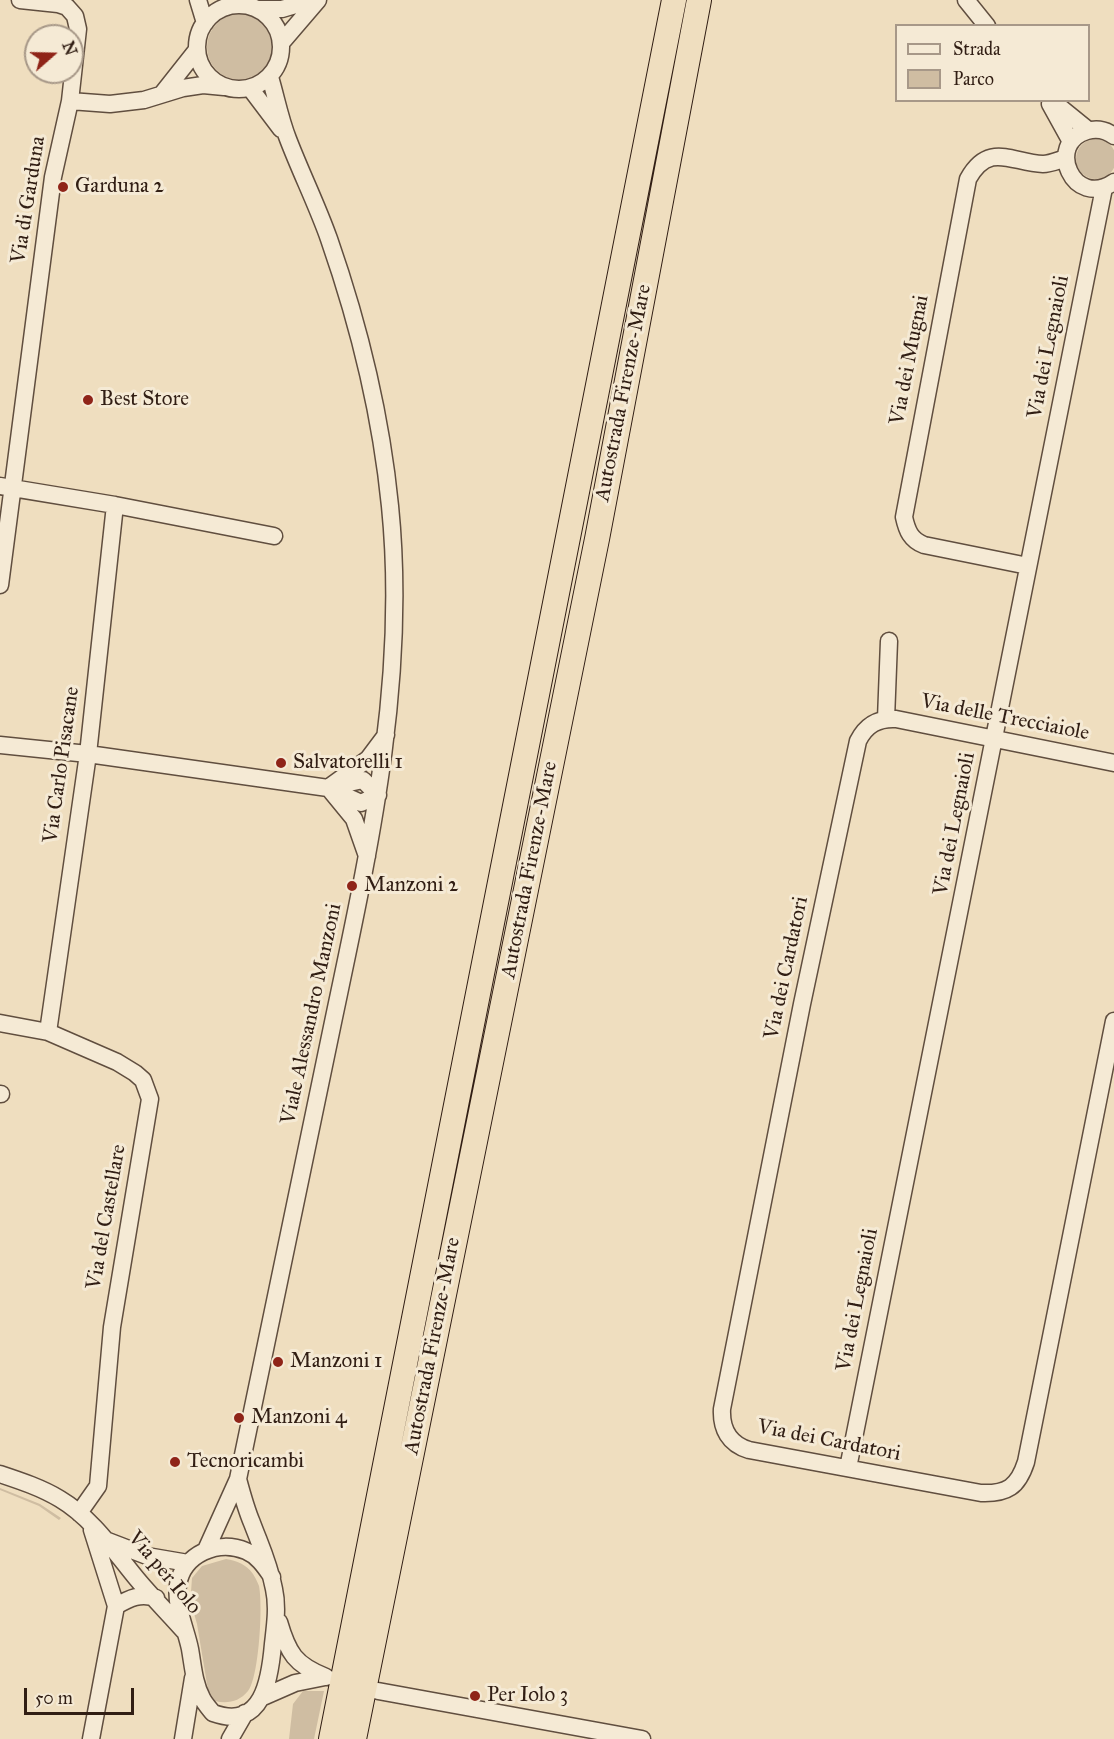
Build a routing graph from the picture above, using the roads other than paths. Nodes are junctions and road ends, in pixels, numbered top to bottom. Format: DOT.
graph roads {
  1 [pos="20,0"];
  2 [pos="198,0"];
  3 [pos="312,0"];
  4 [pos="318,0"];
  5 [pos="674,0"];
  6 [pos="699,0"];
  7 [pos="966,0"];
  8 [pos="228,3"];
  9 [pos="257,9"];
  10 [pos="205,23"];
  11 [pos="985,24"];
  12 [pos="282,42"];
  13 [pos="196,51"];
  14 [pos="270,77"];
  15 [pos="225,87"];
  16 [pos="250,88"];
  17 [pos="162,94"];
  18 [pos="70,101"];
  19 [pos="1051,102"];
  20 [pos="1053,102"];
  21 [pos="1088,130"];
  22 [pos="1114,136"];
  23 [pos="287,137"];
  24 [pos="1069,158"];
  25 [pos="1109,185"];
  26 [pos="6,487"];
  27 [pos="115,505"];
  28 [pos="274,536"];
  29 [pos="1028,566"];
  30 [pos="0,585"];
  31 [pos="889,640"];
  32 [pos="886,718"];
  33 [pos="387,735"];
  34 [pos="994,739"];
  35 [pos="0,745"];
  36 [pos="88,754"];
  37 [pos="1114,763"];
  38 [pos="328,788"];
  39 [pos="378,795"];
  40 [pos="368,858"];
  41 [pos="1114,1021"];
  42 [pos="0,1023"];
  43 [pos="48,1032"];
  44 [pos="848,1468"];
  45 [pos="0,1474"];
  46 [pos="238,1479"];
  47 [pos="82,1516"];
  48 [pos="107,1541"];
  49 [pos="206,1550"];
  50 [pos="188,1563"];
  51 [pos="272,1577"];
  52 [pos="156,1598"];
  53 [pos="116,1606"];
  54 [pos="276,1612"];
  55 [pos="186,1634"];
  56 [pos="194,1674"];
  57 [pos="378,1691"];
  58 [pos="263,1697"];
  59 [pos="245,1713"];
  60 [pos="91,1739"];
  61 [pos="183,1739"];
  62 [pos="230,1739"];
  63 [pos="331,1739"];
  64 [pos="354,1739"];
  65 [pos="642,1739"];
  1 -- 18 [label="street, Via di Garduna"];
  2 -- 10 [label="street"];
  3 -- 9 [label="street"];
  4 -- 12 [label="street"];
  5 -- 63 [label="highway, Autostrada Firenze-Mare"];
  6 -- 64 [label="highway, Autostrada Firenze-Mare"];
  7 -- 11 [label="street"];
  8 -- 9 [label="street"];
  8 -- 10 [label="street"];
  9 -- 12 [label="street"];
  10 -- 13 [label="street"];
  12 -- 14 [label="street"];
  13 -- 15 [label="street"];
  13 -- 17 [label="street"];
  14 -- 16 [label="street"];
  14 -- 23 [label="street"];
  15 -- 16 [label="street"];
  15 -- 17 [label="street"];
  16 -- 23 [label="street"];
  17 -- 18 [label="street"];
  18 -- 26 [label="street, Via di Garduna"];
  19 -- 24 [label="street"];
  20 -- 21 [label="street"];
  21 -- 22 [label="street"];
  21 -- 24 [label="street, Via dei Mugnai"];
  23 -- 33 [label="street, Viale Alessandro Manzoni"];
  24 -- 25 [label="street"];
  24 -- 29 [label="street, Via dei Mugnai"];
  25 -- 29 [label="street, Via dei Legnaioli"];
  26 -- 27 [label="street"];
  26 -- 30 [label="street, Via di Garduna"];
  27 -- 28 [label="street"];
  27 -- 36 [label="street, Via Carlo Pisacane"];
  29 -- 34 [label="street, Via dei Legnaioli"];
  31 -- 32 [label="street"];
  32 -- 34 [label="street, Via delle Trecciaiole"];
  32 -- 44 [label="street, Via dei Cardatori"];
  33 -- 38 [label="street"];
  33 -- 39 [label="street, Viale Alessandro Manzoni"];
  34 -- 37 [label="street, Via delle Trecciaiole"];
  34 -- 44 [label="street, Via dei Legnaioli"];
  35 -- 36 [label="street"];
  36 -- 38 [label="street"];
  36 -- 43 [label="street, Via Carlo Pisacane"];
  38 -- 39 [label="street"];
  38 -- 40 [label="street"];
  39 -- 40 [label="street, Viale Alessandro Manzoni"];
  40 -- 46 [label="street, Viale Alessandro Manzoni"];
  41 -- 44 [label="street, Via dei Cardatori"];
  42 -- 43 [label="street, Via del Castellare"];
  43 -- 47 [label="street, Via del Castellare"];
  45 -- 47 [label="street, Via per Iolo"];
  46 -- 49 [label="street, Viale Alessandro Manzoni"];
  46 -- 51 [label="street"];
  47 -- 48 [label="street, Via per Iolo"];
  47 -- 53 [label="street"];
  48 -- 50 [label="street, Via per Iolo"];
  48 -- 52 [label="street, Via per Iolo"];
  49 -- 50 [label="street"];
  49 -- 51 [label="street"];
  50 -- 55 [label="street"];
  51 -- 54 [label="street"];
  52 -- 53 [label="street"];
  52 -- 55 [label="street, Via per Iolo"];
  53 -- 60 [label="street"];
  54 -- 58 [label="street"];
  54 -- 58 [label="street"];
  55 -- 56 [label="street"];
  56 -- 59 [label="street"];
  56 -- 61 [label="street"];
  57 -- 65 [label="street"];
  58 -- 59 [label="street"];
  59 -- 62 [label="street"];
}
